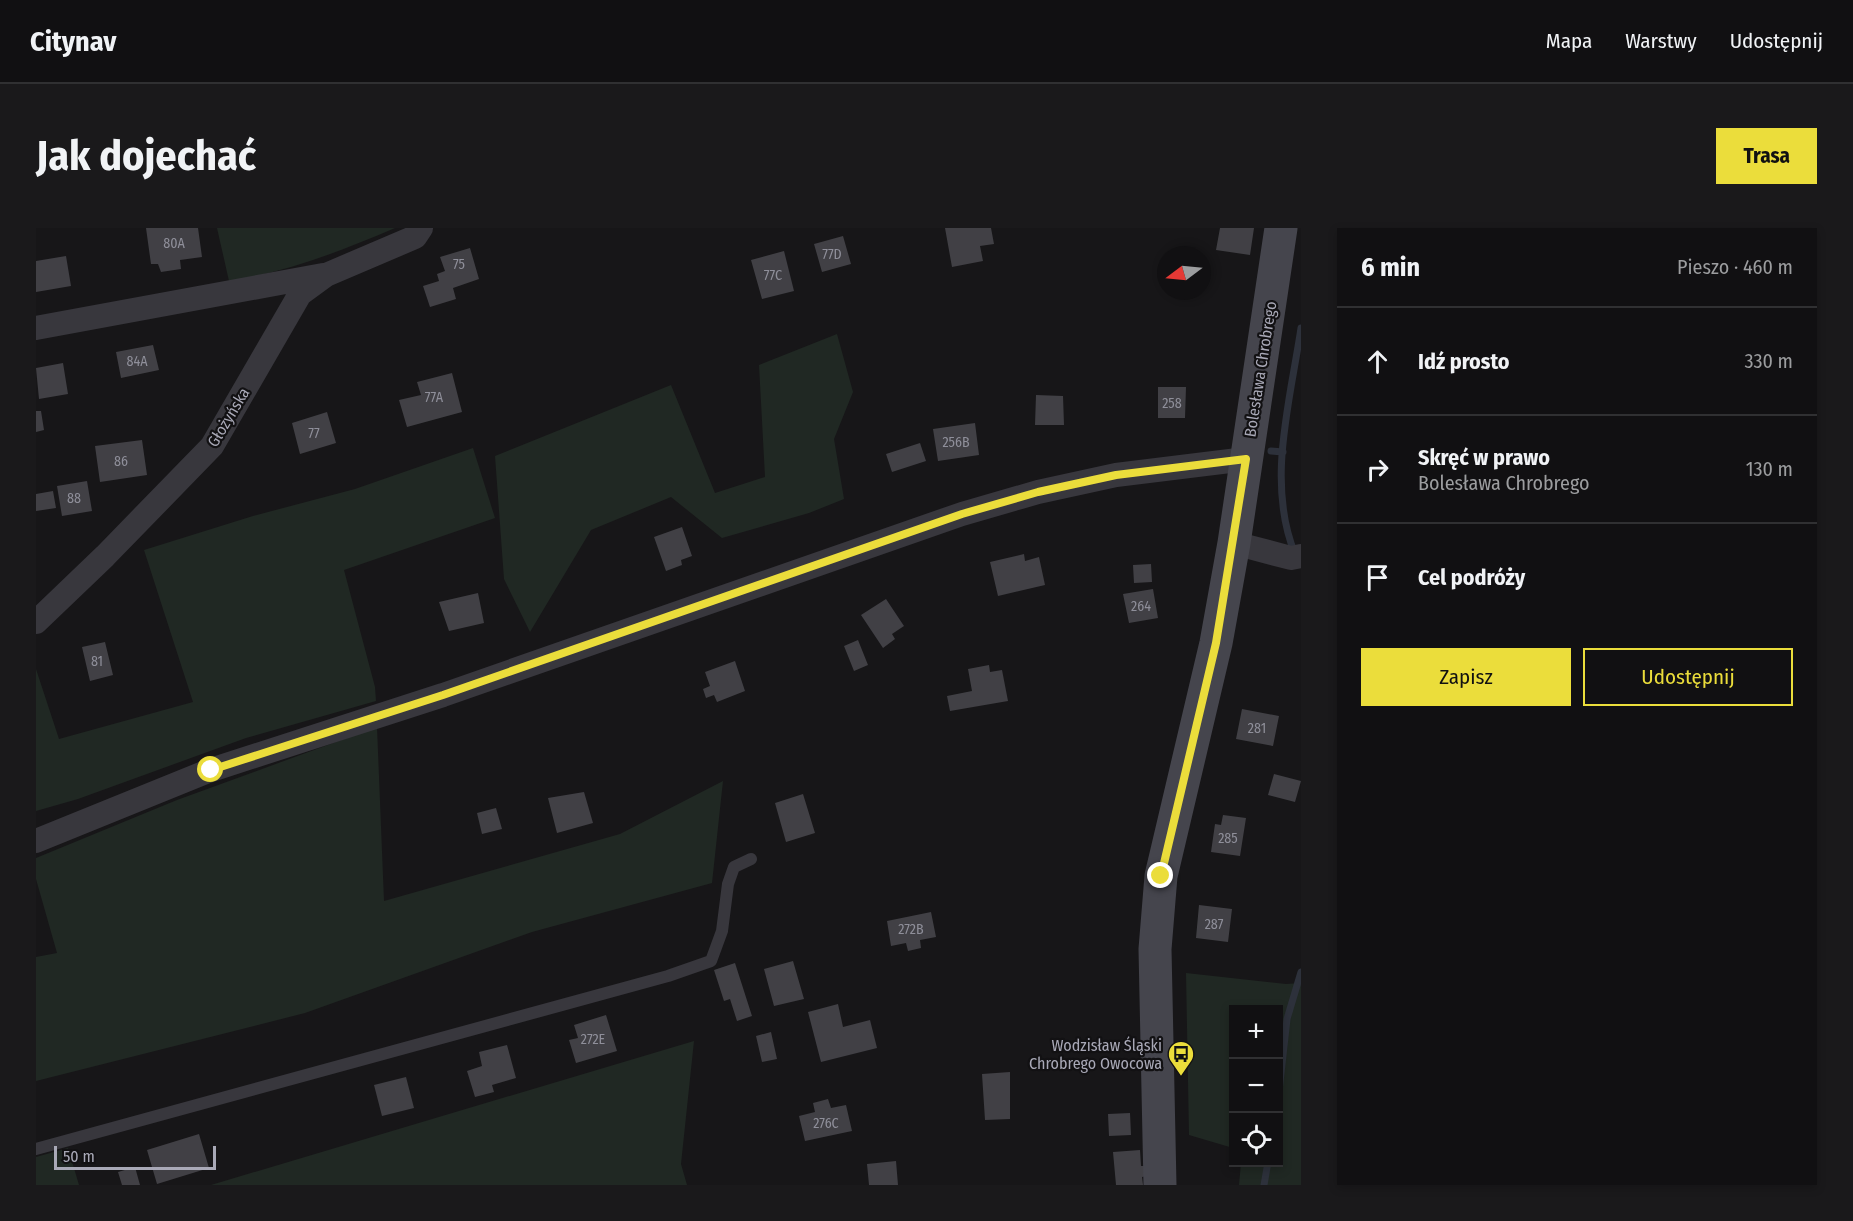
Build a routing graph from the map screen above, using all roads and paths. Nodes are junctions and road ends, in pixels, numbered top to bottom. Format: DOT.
graph roads {
  1 [pos="421,228"];
  2 [pos="1281,228"];
  3 [pos="326,275"];
  4 [pos="36,328"];
  5 [pos="1246,459"];
  6 [pos="1234,543"];
  7 [pos="1296,557"];
  8 [pos="36,622"];
  9 [pos="36,841"];
  10 [pos="751,859"];
  11 [pos="36,1149"];
  12 [pos="1160,1185"];
  1 -- 3 [label="street, Głożyńska"];
  2 -- 5 [label="street, Bolesława Chrobrego"];
  3 -- 4 [label="street"];
  3 -- 8 [label="street, Głożyńska"];
  5 -- 6 [label="street, Bolesława Chrobrego"];
  5 -- 9 [label="street"];
  6 -- 7 [label="street"];
  6 -- 12 [label="street, Bolesława Chrobrego"];
  10 -- 11 [label="lane"];
}
